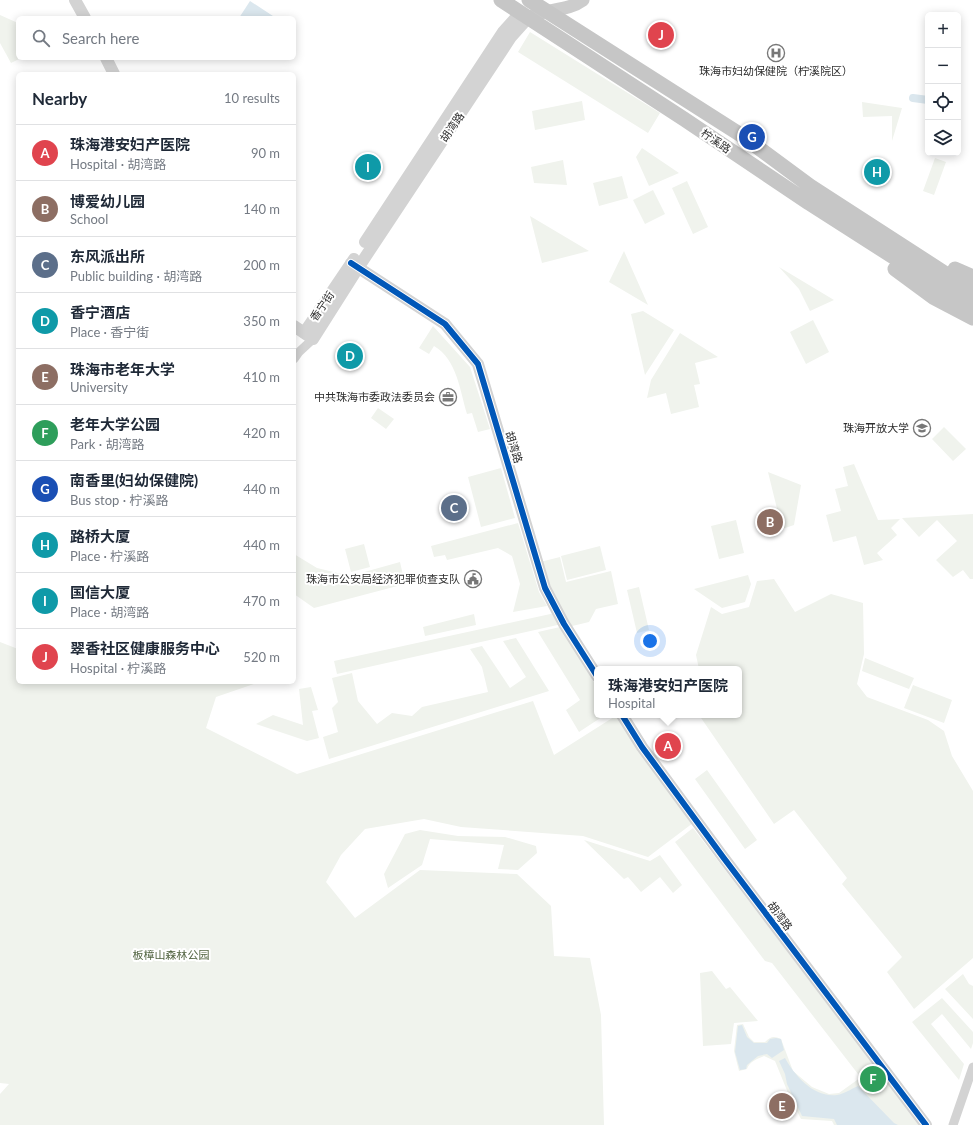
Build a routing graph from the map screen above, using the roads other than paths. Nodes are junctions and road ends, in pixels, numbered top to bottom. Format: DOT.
graph roads {
  1 [pos="75,0"];
  2 [pos="500,0"];
  3 [pos="584,0"];
  4 [pos="531,1"];
  5 [pos="569,7"];
  6 [pos="546,11"];
  7 [pos="84,16"];
  8 [pos="524,16"];
  9 [pos="591,40"];
  10 [pos="107,60"];
  11 [pos="623,60"];
  12 [pos="113,72"];
  13 [pos="614,74"];
  14 [pos="810,186"];
  15 [pos="808,203"];
  16 [pos="354,265"];
  17 [pos="973,278"];
  18 [pos="973,290"];
  19 [pos="973,305"];
  20 [pos="973,318"];
  21 [pos="304,333"];
  22 [pos="297,355"];
  23 [pos="594,671"];
  24 [pos="624,718"];
  25 [pos="973,1067"];
  26 [pos="926,1125"];
  27 [pos="953,1125"];
  1 -- 7 [label="street"];
  2 -- 8 [label="main road, 柠溪路"];
  3 -- 5 [label="main road"];
  4 -- 6 [label="main road, 柠溪路"];
  4 -- 8 [label="main road"];
  5 -- 6 [label="main road"];
  5 -- 9 [label="main road"];
  6 -- 8 [label="main road"];
  6 -- 9 [label="main road, 柠溪路"];
  8 -- 13 [label="main road, 柠溪路"];
  8 -- 16 [label="street, 胡湾路"];
  9 -- 11 [label="main road, 柠溪路"];
  10 -- 12 [label="street"];
  11 -- 13 [label="main road"];
  11 -- 14 [label="main road, 柠溪路"];
  13 -- 15 [label="main road, 柠溪路"];
  14 -- 17 [label="main road"];
  14 -- 18 [label="main road, 柠溪路"];
  15 -- 19 [label="main road, 柠溪路"];
  15 -- 20 [label="main road"];
  16 -- 21 [label="street, 香宁街"];
  16 -- 23 [label="street, 胡湾路"];
  21 -- 22 [label="street, 香宁街"];
  24 -- 26 [label="street, 胡湾路"];
  25 -- 27 [label="street"];
}
